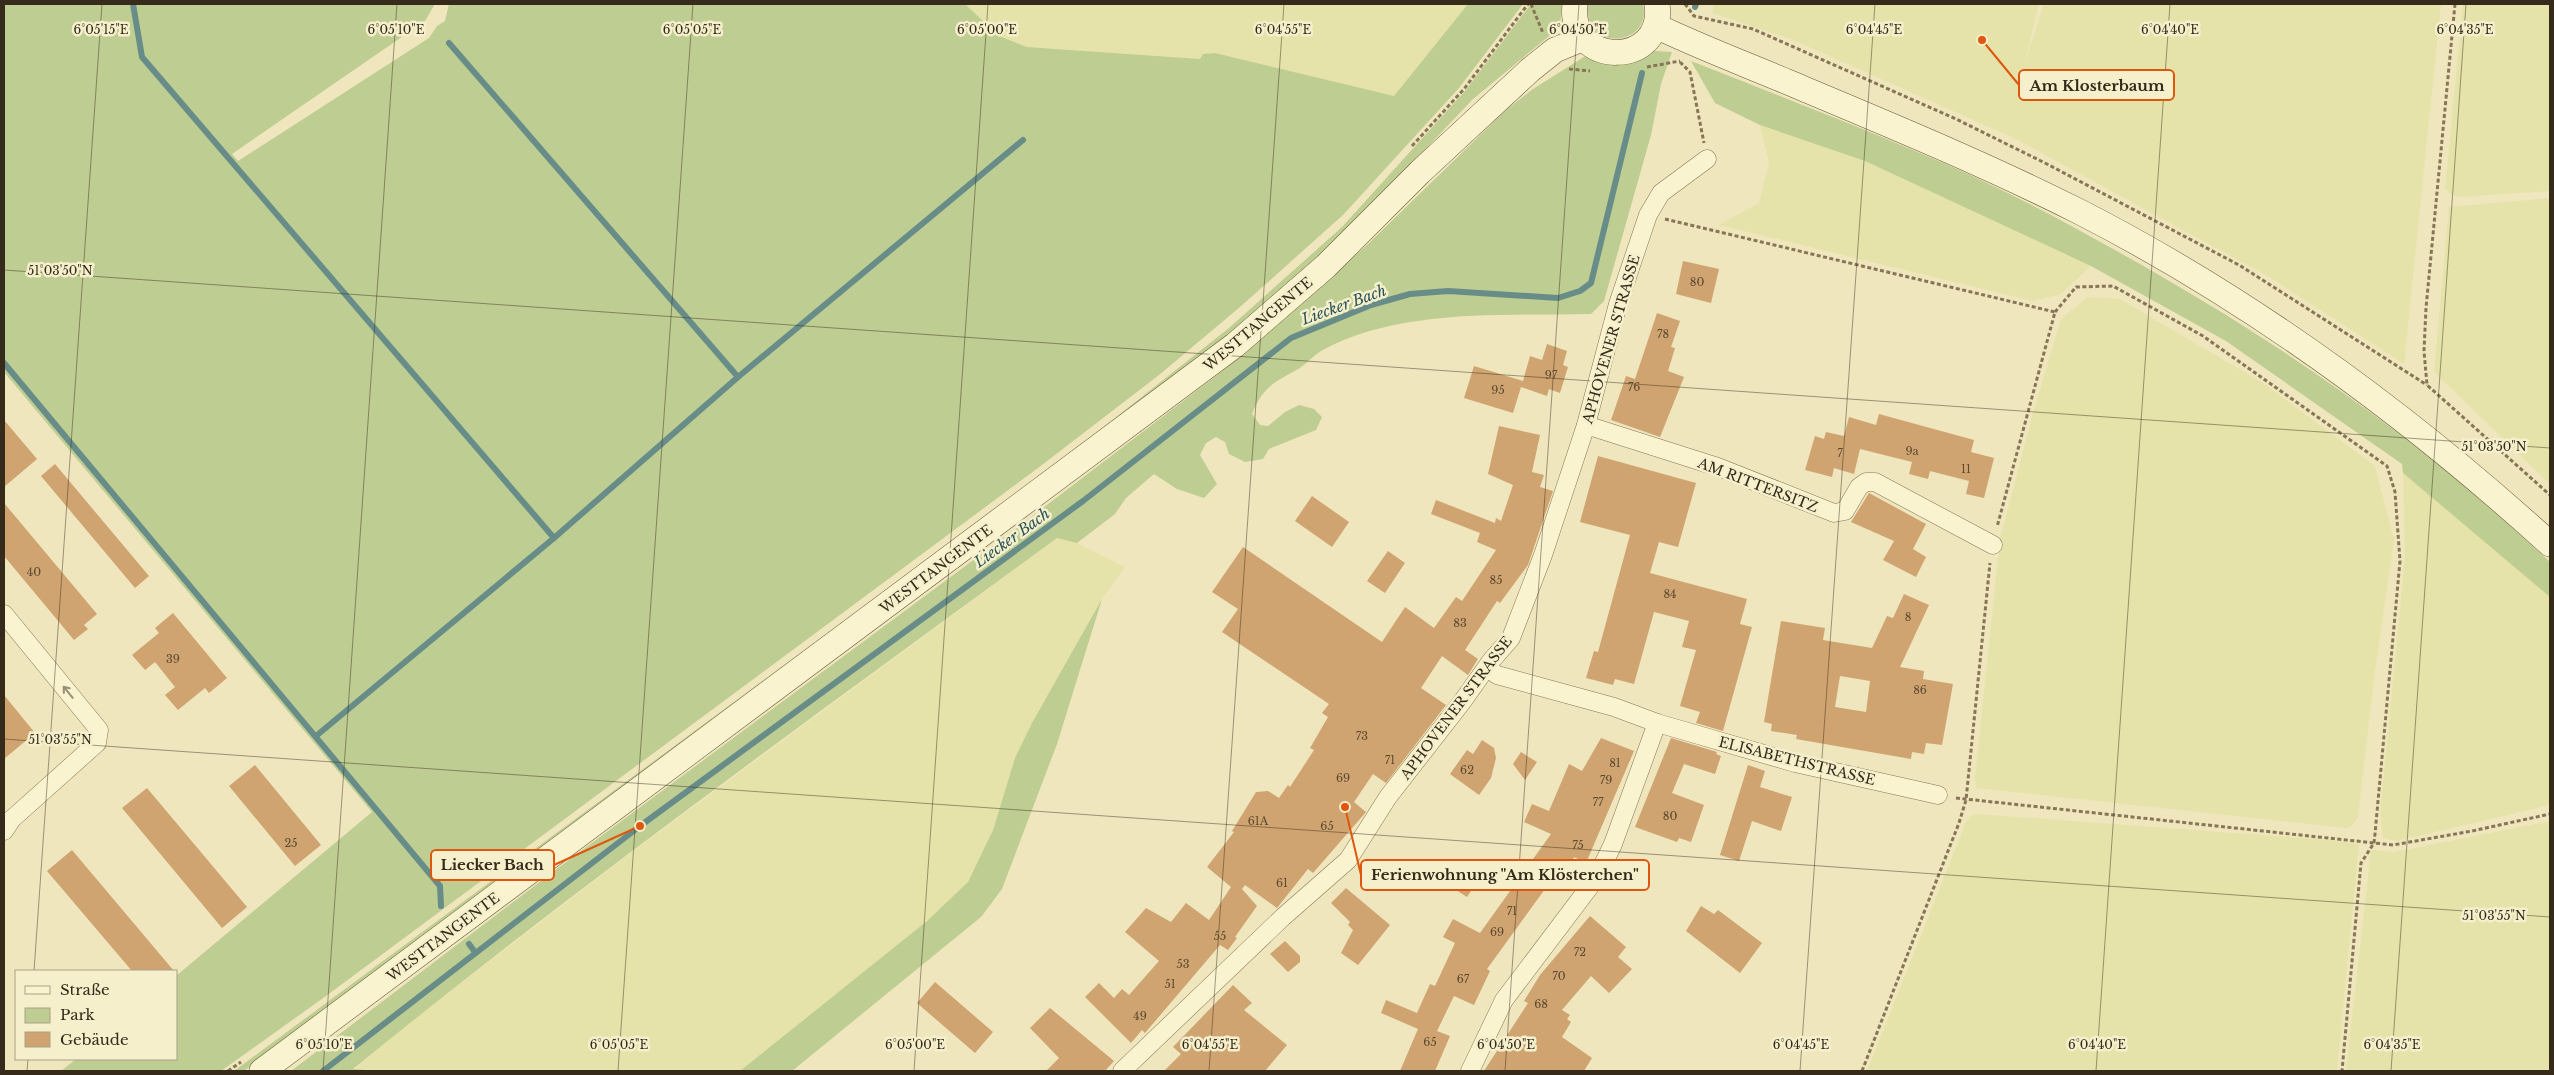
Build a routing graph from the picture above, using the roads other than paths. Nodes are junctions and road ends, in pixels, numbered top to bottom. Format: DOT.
graph roads {
  1 [pos="1575,4"];
  2 [pos="1656,15"];
  3 [pos="1584,38"];
  4 [pos="1706,159"];
  5 [pos="1586,426"];
  6 [pos="2550,544"];
  7 [pos="1992,545"];
  8 [pos="4,614"];
  9 [pos="1487,668"];
  10 [pos="1657,723"];
  11 [pos="1938,795"];
  12 [pos="7,820"];
  13 [pos="254,1065"];
  14 [pos="1122,1071"];
  15 [pos="1470,1071"];
  1 -- 3 [label="main road"];
  2 -- 3 [label="main road"];
  2 -- 6 [label="main road"];
  3 -- 13 [label="main road, WESTTANGENTE"];
  4 -- 5 [label="street, APHOVENER STRASSE"];
  5 -- 7 [label="street, AM RITTERSITZ"];
  5 -- 9 [label="street, APHOVENER STRASSE"];
  12 -- 8 [label="street, one-way"];
  9 -- 10 [label="street, ELISABETHSTRASSE"];
  9 -- 14 [label="street, APHOVENER STRASSE"];
  10 -- 11 [label="street, ELISABETHSTRASSE"];
  10 -- 15 [label="street"];
}
